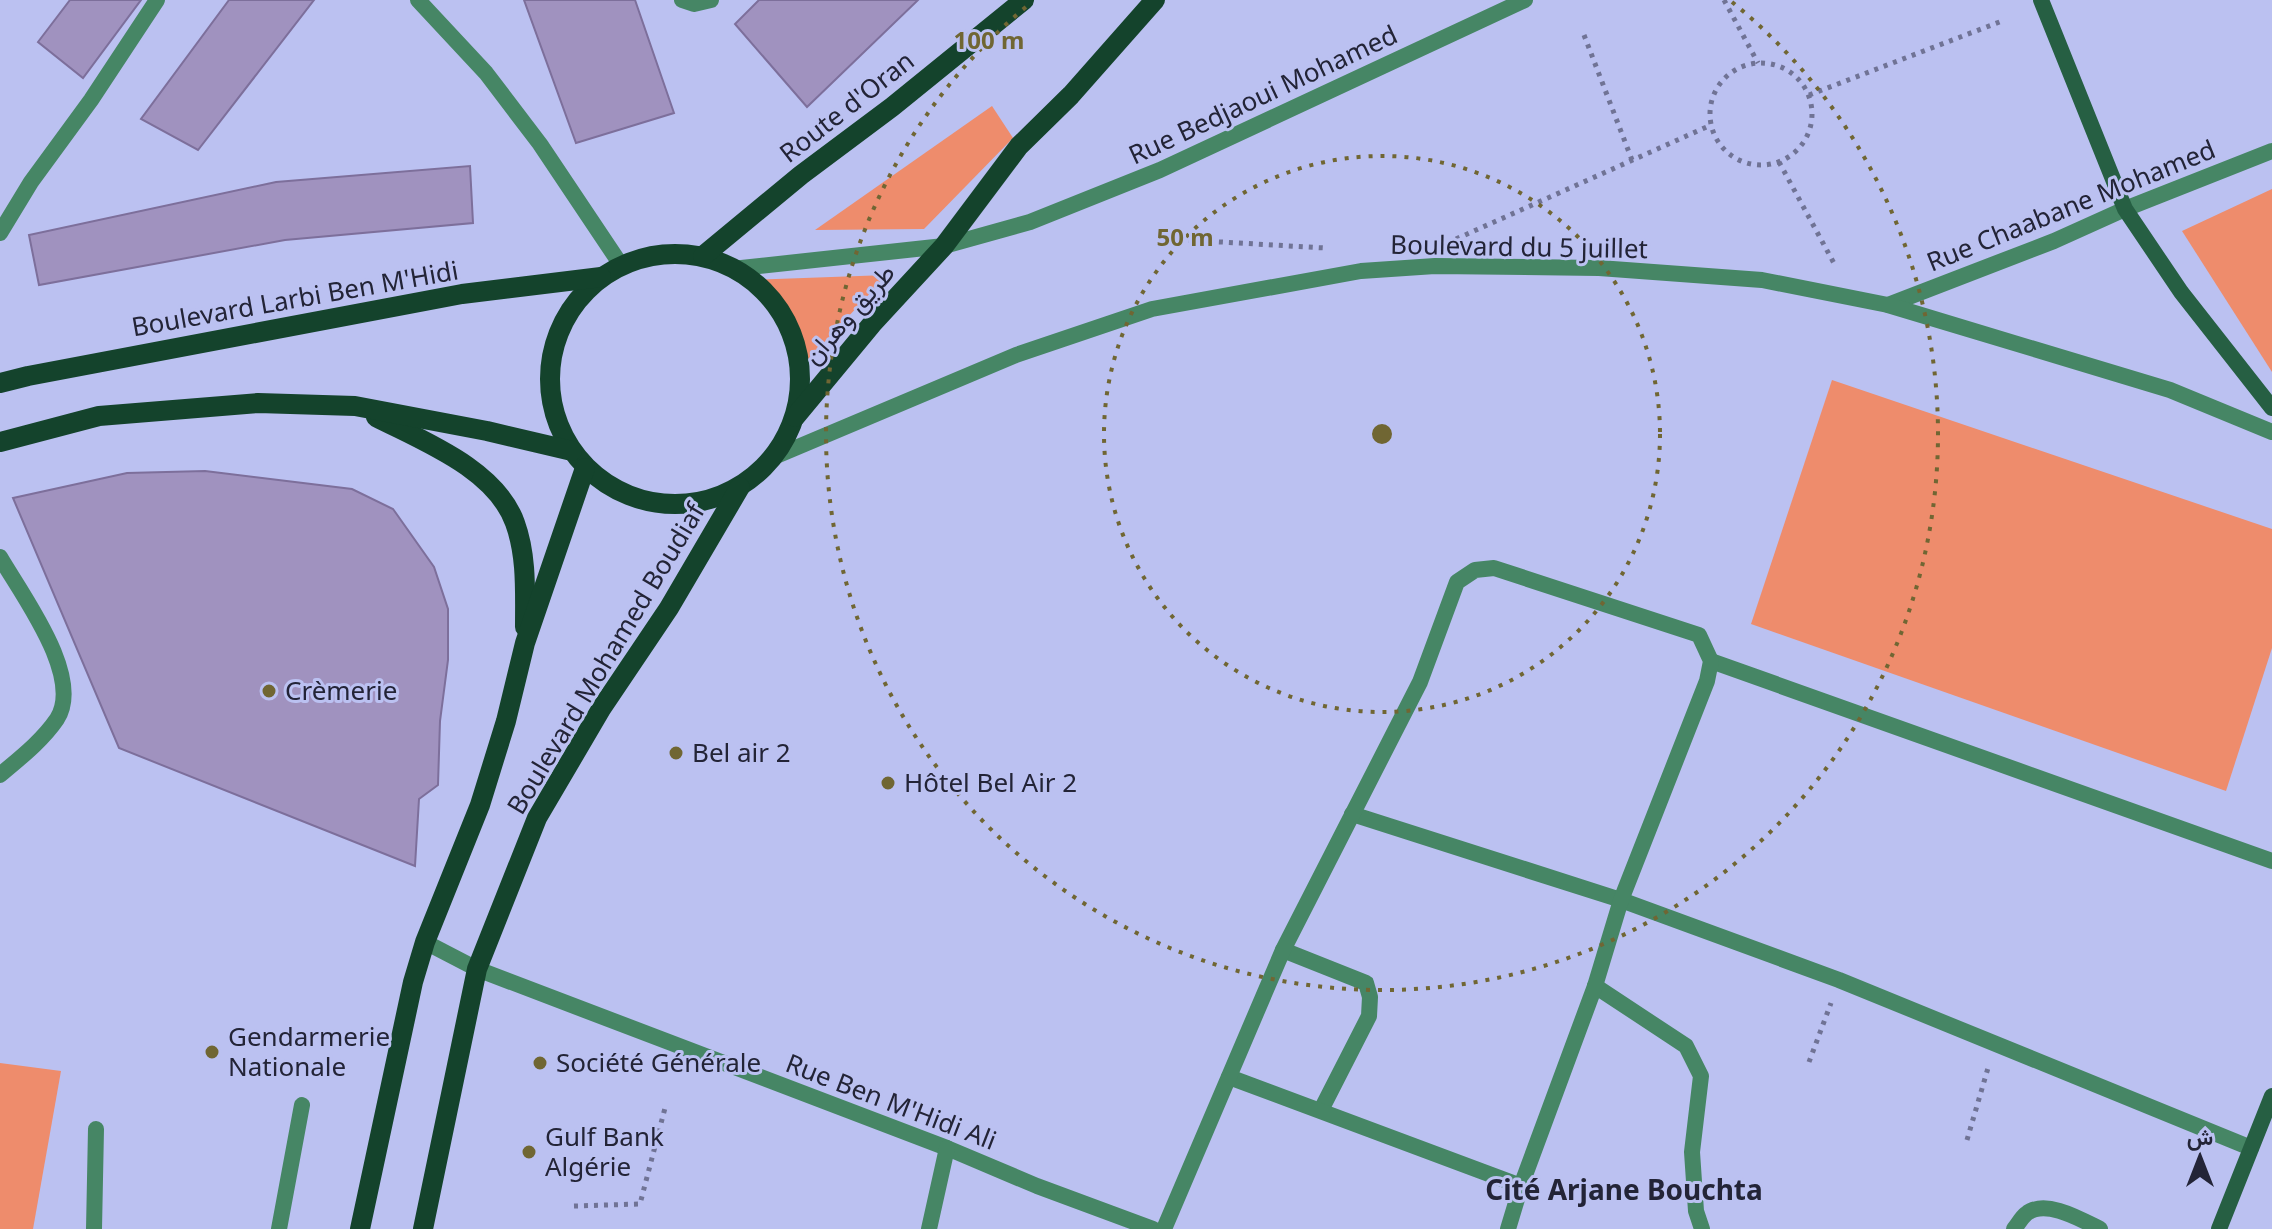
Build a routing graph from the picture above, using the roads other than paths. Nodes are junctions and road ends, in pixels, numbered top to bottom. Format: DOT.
graph roads {
  1 [pos="157,0"];
  2 [pos="418,0"];
  3 [pos="682,0"];
  4 [pos="711,0"];
  5 [pos="1024,0"];
  6 [pos="1155,0"];
  7 [pos="1525,0"];
  8 [pos="2041,0"];
  9 [pos="2272,151"];
  10 [pos="2125,209"];
  11 [pos="0,233"];
  12 [pos="944,246"];
  13 [pos="703,256"];
  14 [pos="621,265"];
  15 [pos="732,269"];
  16 [pos="601,277"];
  17 [pos="1888,305"];
  18 [pos="0,383"];
  19 [pos="355,406"];
  20 [pos="2272,408"];
  21 [pos="795,417"];
  22 [pos="2272,432"];
  23 [pos="0,442"];
  24 [pos="572,451"];
  25 [pos="774,457"];
  26 [pos="585,468"];
  27 [pos="740,487"];
  28 [pos="0,557"];
  29 [pos="525,643"];
  30 [pos="1711,661"];
  31 [pos="0,775"];
  32 [pos="1352,814"];
  33 [pos="2272,861"];
  34 [pos="1621,900"];
  35 [pos="425,942"];
  36 [pos="1283,950"];
  37 [pos="477,969"];
  38 [pos="1595,986"];
  39 [pos="1229,1077"];
  40 [pos="2272,1096"];
  41 [pos="302,1105"];
  42 [pos="1321,1110"];
  43 [pos="96,1129"];
  44 [pos="947,1148"];
  45 [pos="2251,1148"];
  46 [pos="1521,1186"];
  47 [pos="94,1229"];
  48 [pos="279,1229"];
  49 [pos="360,1229"];
  50 [pos="423,1229"];
  51 [pos="929,1229"];
  52 [pos="1153,1229"];
  53 [pos="1164,1229"];
  54 [pos="1508,1229"];
  55 [pos="1702,1229"];
  56 [pos="2014,1229"];
  57 [pos="2100,1229"];
  58 [pos="2219,1229"];
  1 -- 11 [label="street"];
  2 -- 14 [label="street"];
  3 -- 4 [label="street"];
  5 -- 13 [label="main road, Route d'Oran"];
  6 -- 12 [label="main road"];
  7 -- 12 [label="street, Rue Bedjaoui Mohamed"];
  8 -- 10 [label="street"];
  9 -- 10 [label="street, Rue Chaabane Mohamed"];
  10 -- 17 [label="street, Rue Chaabane Mohamed"];
  10 -- 20 [label="street"];
  12 -- 15 [label="street, Rue Bedjaoui Mohamed"];
  12 -- 21 [label="main road, طريق وهران"];
  13 -- 14 [label="main road"];
  13 -- 15 [label="main road"];
  14 -- 16 [label="main road"];
  15 -- 21 [label="main road"];
  16 -- 18 [label="main road, Boulevard Larbi Ben M'Hidi"];
  16 -- 24 [label="main road"];
  17 -- 22 [label="street, Boulevard du 5 juillet"];
  17 -- 25 [label="street, Boulevard du 5 juillet"];
  19 -- 23 [label="main road"];
  19 -- 24 [label="main road"];
  19 -- 29 [label="main road"];
  21 -- 25 [label="main road"];
  24 -- 26 [label="main road"];
  25 -- 27 [label="main road"];
  26 -- 27 [label="main road"];
  26 -- 29 [label="main road, Boulevard Mohamed Boudiaf"];
  27 -- 37 [label="main road, Boulevard Mohamed Boudiaf"];
  28 -- 31 [label="street"];
  29 -- 35 [label="main road, Boulevard Mohamed Boudiaf"];
  30 -- 32 [label="street"];
  30 -- 33 [label="street"];
  30 -- 34 [label="street"];
  32 -- 34 [label="street"];
  32 -- 36 [label="street"];
  34 -- 38 [label="street"];
  34 -- 45 [label="street"];
  35 -- 37 [label="street, Rue Ben M'Hidi Ali"];
  35 -- 49 [label="main road, Boulevard Mohamed Boudiaf"];
  36 -- 39 [label="street"];
  36 -- 42 [label="street"];
  37 -- 44 [label="street, Rue Ben M'Hidi Ali"];
  37 -- 50 [label="main road, Boulevard Mohamed Boudiaf"];
  38 -- 46 [label="street"];
  38 -- 55 [label="street"];
  39 -- 42 [label="street"];
  39 -- 53 [label="street"];
  40 -- 45 [label="street"];
  41 -- 48 [label="street"];
  42 -- 46 [label="street"];
  43 -- 47 [label="street"];
  44 -- 51 [label="street"];
  44 -- 52 [label="street, Rue Ben M'Hidi Ali"];
  45 -- 58 [label="street"];
  46 -- 54 [label="street"];
  56 -- 57 [label="street"];
}
